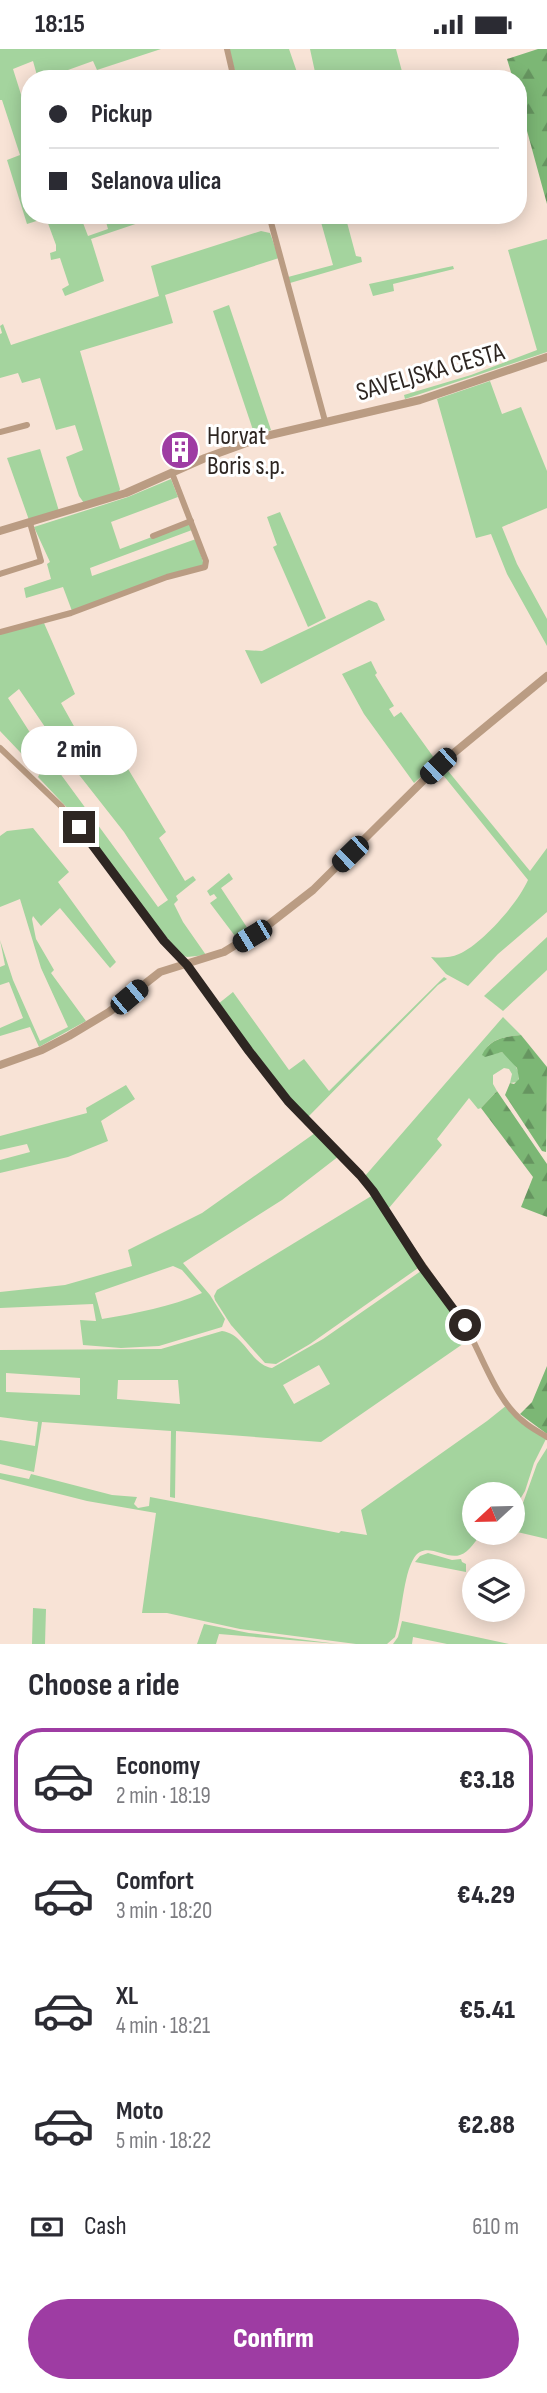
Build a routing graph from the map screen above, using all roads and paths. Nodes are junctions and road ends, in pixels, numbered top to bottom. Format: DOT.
graph roads {
  1 [pos="228,49"];
  2 [pos="232,70"];
  3 [pos="271,224"];
  4 [pos="547,357"];
  5 [pos="325,421"];
  6 [pos="27,425"];
  7 [pos="0,432"];
  8 [pos="172,473"];
  9 [pos="191,521"];
  10 [pos="30,523"];
  11 [pos="0,531"];
  12 [pos="153,536"];
  13 [pos="0,574"];
  14 [pos="0,632"];
  15 [pos="547,676"];
  16 [pos="0,748"];
  17 [pos="185,963"];
  18 [pos="0,1065"];
  19 [pos="547,1437"];
  1 -- 2 [label="street"];
  3 -- 5 [label="street, SAVELJSKA CESTA"];
  4 -- 5 [label="street, SAVELJSKA CESTA"];
  5 -- 8 [label="street, SAVELJSKA CESTA"];
  6 -- 7 [label="street"];
  8 -- 9 [label="street"];
  8 -- 10 [label="street, SAVELJSKA CESTA"];
  9 -- 12 [label="street"];
  9 -- 14 [label="street"];
  10 -- 11 [label="street, SAVELJSKA CESTA"];
  10 -- 13 [label="street"];
  15 -- 17 [label="street"];
  16 -- 17 [label="street"];
  17 -- 18 [label="street"];
  17 -- 19 [label="street"];
}
